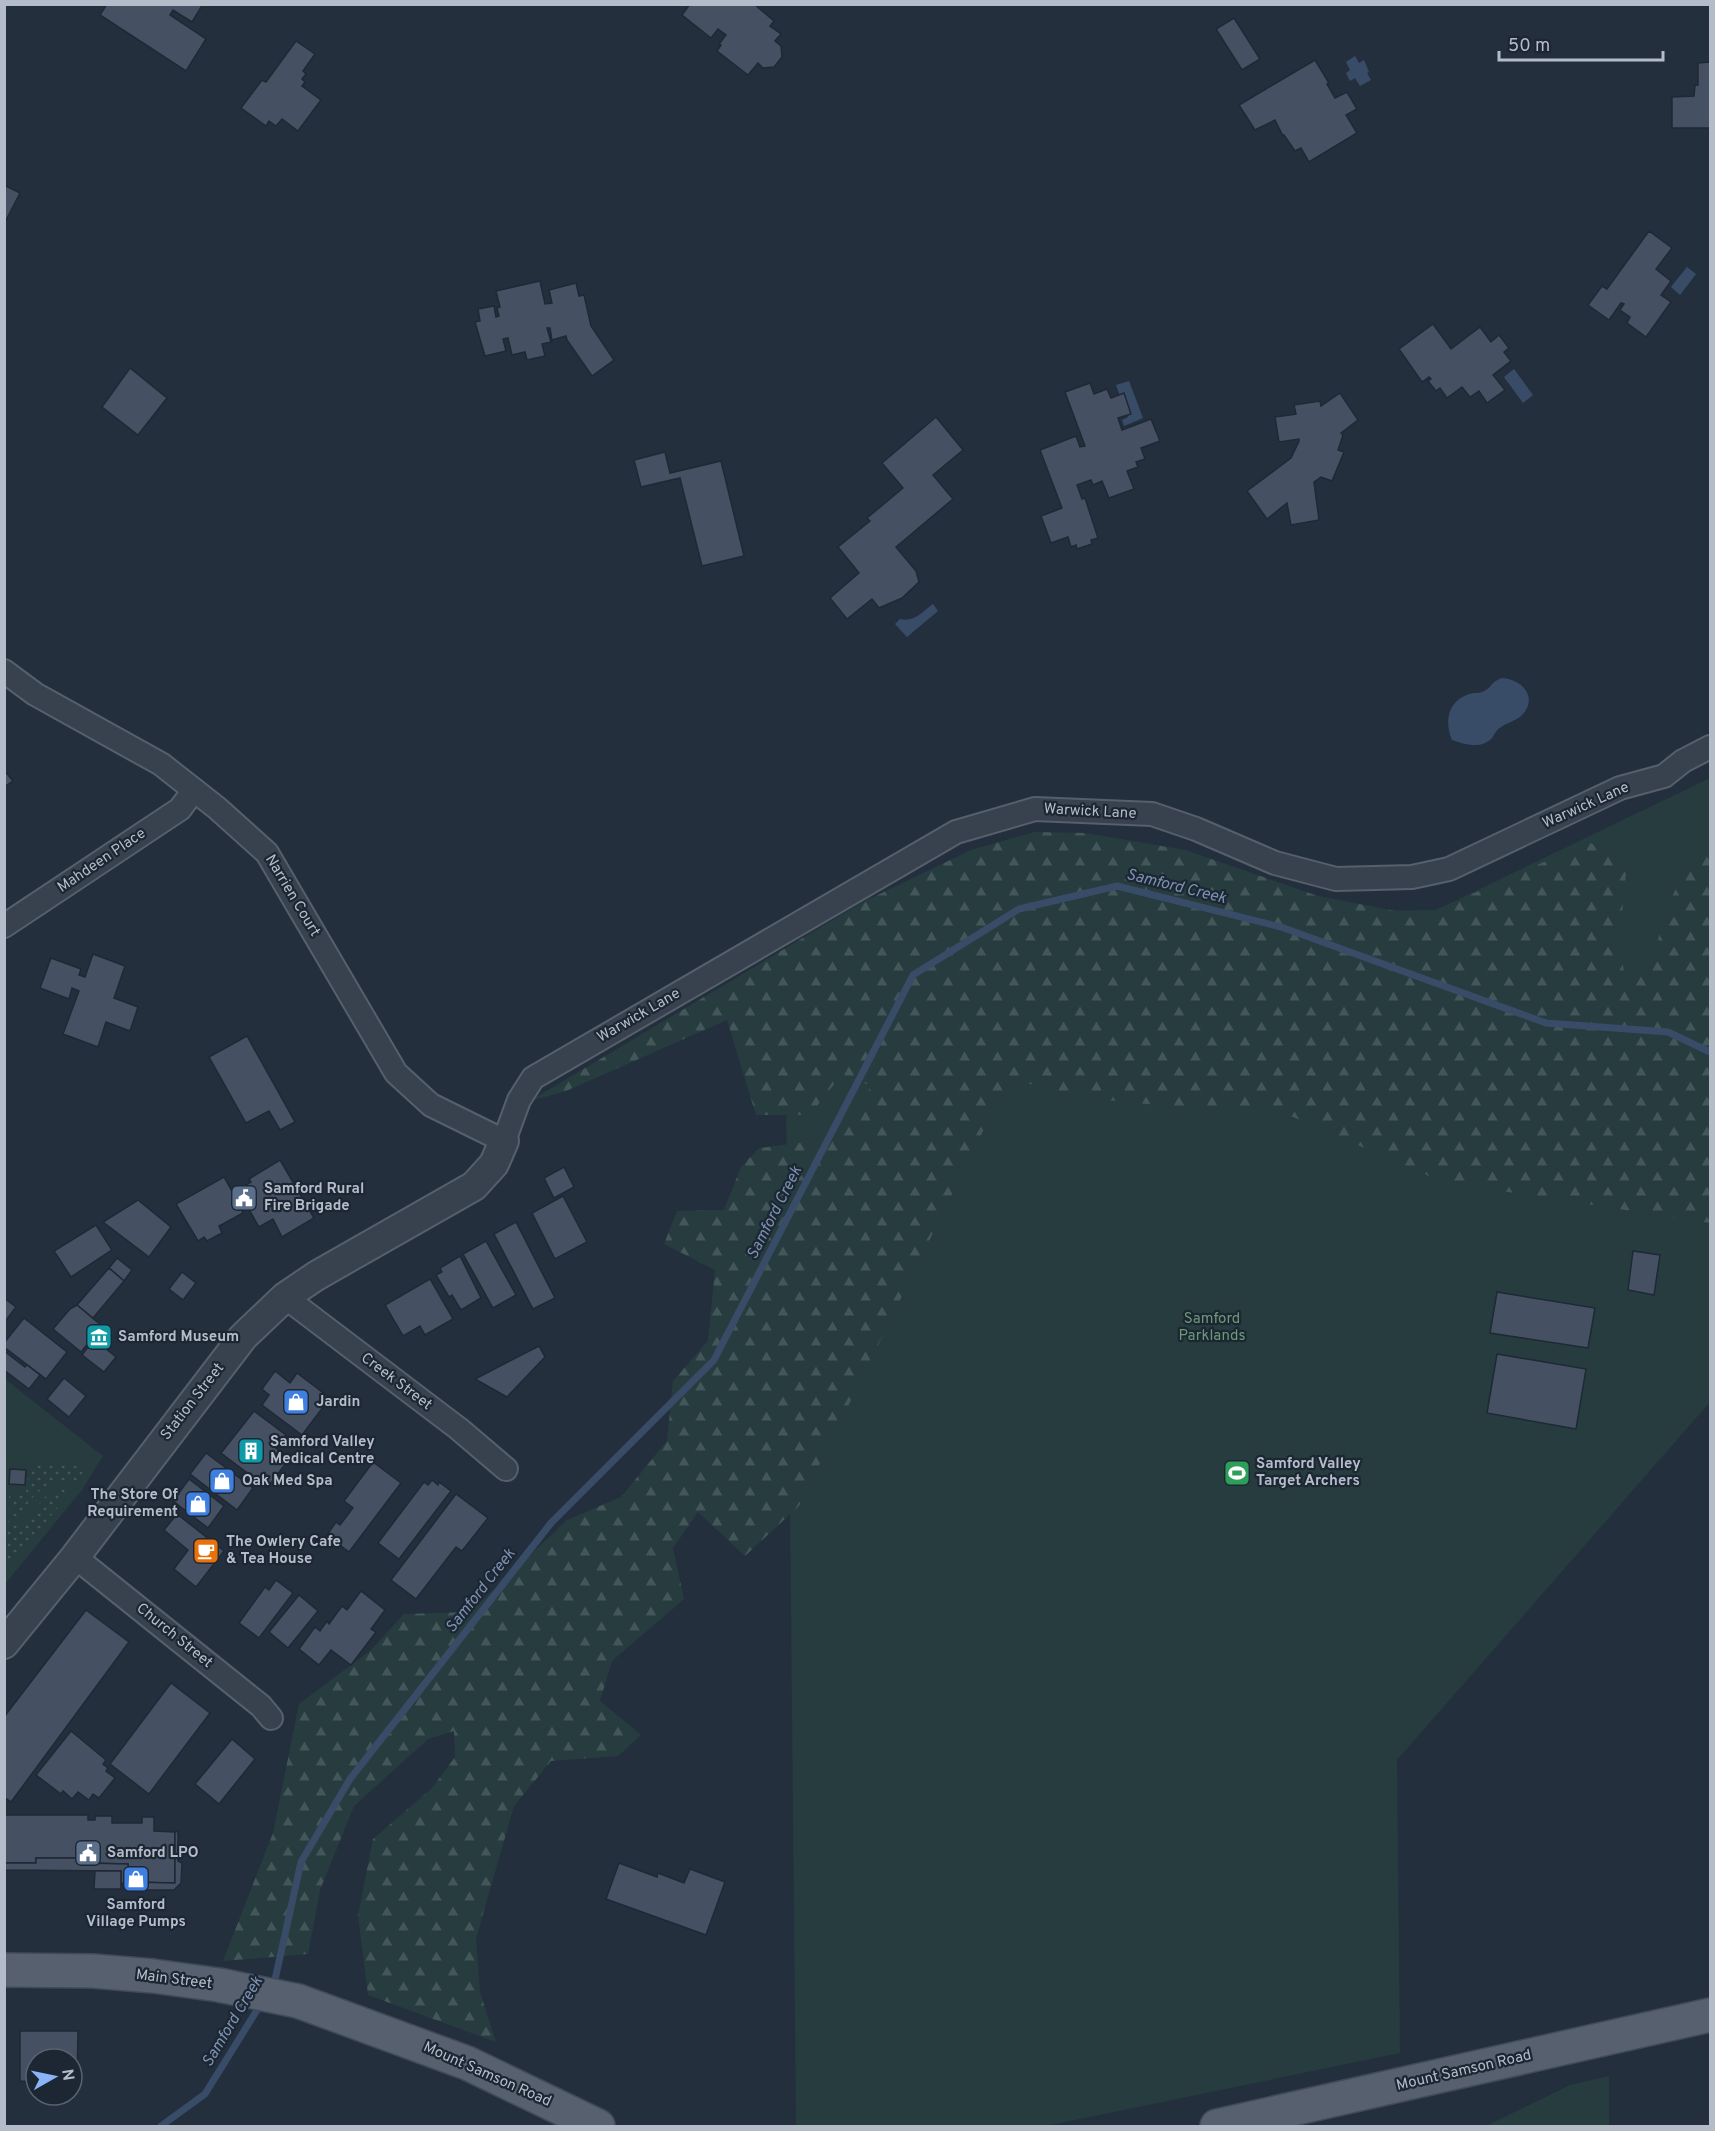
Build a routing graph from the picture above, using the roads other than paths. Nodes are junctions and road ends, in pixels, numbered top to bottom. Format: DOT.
graph roads {
  1 [pos="4,671"];
  2 [pos="1710,747"];
  3 [pos="194,790"];
  4 [pos="4,926"];
  5 [pos="504,1141"];
  6 [pos="285,1297"];
  7 [pos="506,1468"];
  8 [pos="75,1557"];
  9 [pos="4,1644"];
  10 [pos="271,1718"];
  11 [pos="4,1970"];
  12 [pos="1710,2015"];
  13 [pos="375,2028"];
  14 [pos="598,2127"];
  15 [pos="1217,2127"];
  1 -- 3 [label="street, Narrien Court"];
  2 -- 5 [label="street, Warwick Lane"];
  3 -- 4 [label="street, Mahdeen Place"];
  3 -- 5 [label="street, Narrien Court"];
  5 -- 6 [label="street, Station Street"];
  6 -- 7 [label="street, Creek Street"];
  6 -- 8 [label="street, Station Street"];
  8 -- 9 [label="street, Station Street"];
  8 -- 10 [label="street, Church Street"];
  11 -- 13 [label="main road, Main Street"];
  12 -- 15 [label="main road, Mount Samson Road"];
  13 -- 14 [label="main road, Mount Samson Road"];
}
